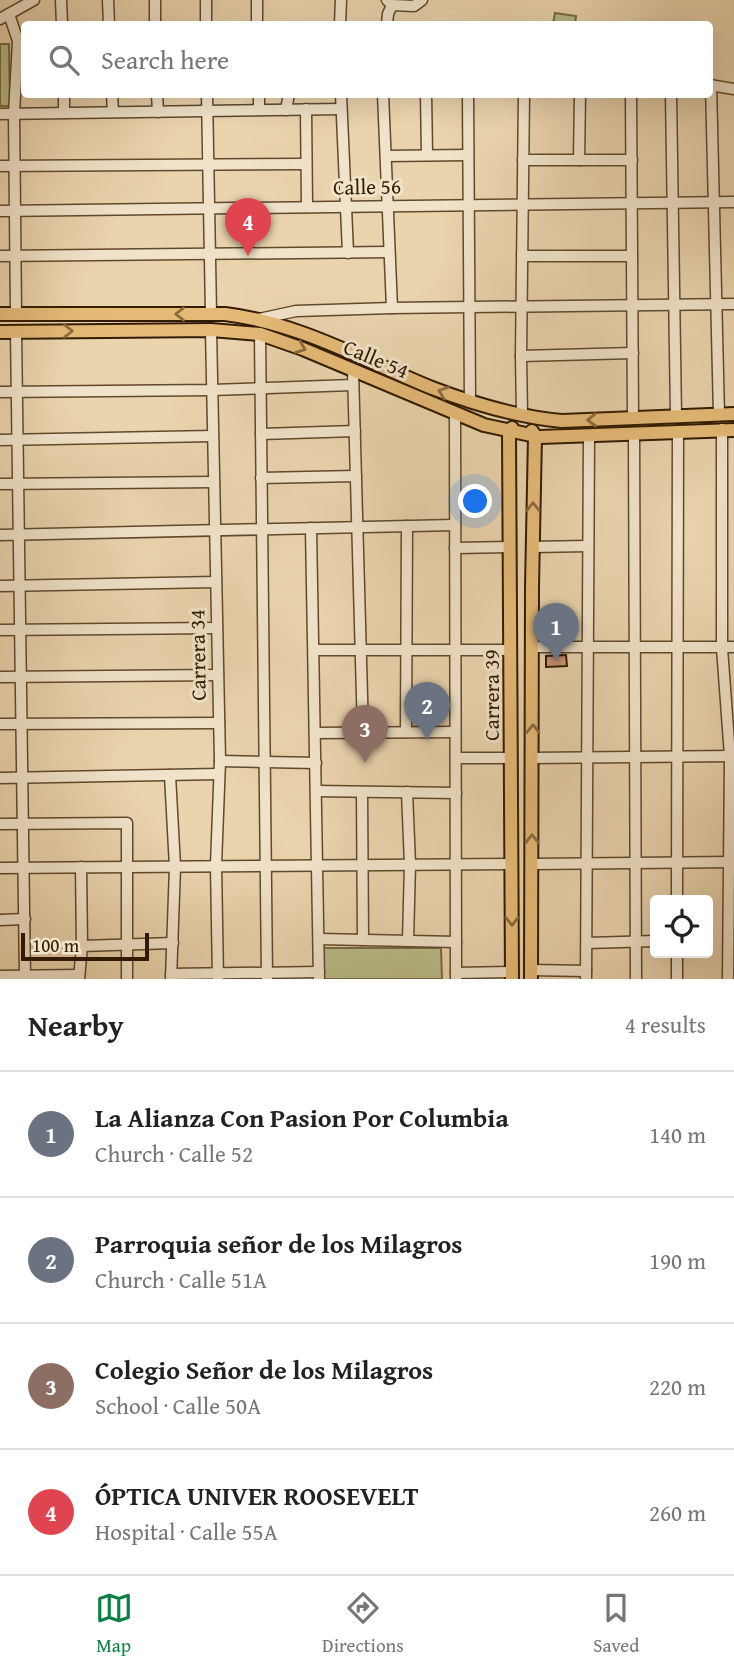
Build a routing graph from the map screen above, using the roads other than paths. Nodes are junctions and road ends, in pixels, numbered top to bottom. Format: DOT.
graph roads {
  1 [pos="34,0"];
  2 [pos="61,0"];
  3 [pos="108,0"];
  4 [pos="155,0"];
  5 [pos="206,0"];
  6 [pos="257,0"];
  7 [pos="341,0"];
  8 [pos="422,0"];
  9 [pos="390,3"];
  10 [pos="4,16"];
  11 [pos="62,21"];
  12 [pos="109,21"];
  13 [pos="155,21"];
  14 [pos="206,21"];
  15 [pos="257,21"];
  16 [pos="340,21"];
  17 [pos="387,21"];
  18 [pos="713,86"];
  19 [pos="734,89"];
  20 [pos="64,98"];
  21 [pos="112,98"];
  22 [pos="157,98"];
  23 [pos="207,98"];
  24 [pos="259,98"];
  25 [pos="288,98"];
  26 [pos="341,98"];
  27 [pos="383,98"];
  28 [pos="426,98"];
  29 [pos="468,98"];
  30 [pos="524,98"];
  31 [pos="580,98"];
  32 [pos="631,98"];
  33 [pos="671,98"];
  34 [pos="710,98"];
  35 [pos="306,109"];
  36 [pos="341,109"];
  37 [pos="259,110"];
  38 [pos="286,110"];
  39 [pos="207,111"];
  40 [pos="113,112"];
  41 [pos="158,112"];
  42 [pos="64,113"];
  43 [pos="0,114"];
  44 [pos="14,114"];
  45 [pos="427,155"];
  46 [pos="468,155"];
  47 [pos="386,156"];
  48 [pos="523,160"];
  49 [pos="579,160"];
  50 [pos="632,160"];
  51 [pos="305,164"];
  52 [pos="0,166"];
  53 [pos="14,166"];
  54 [pos="208,166"];
  55 [pos="734,202"];
  56 [pos="672,203"];
  57 [pos="714,203"];
  58 [pos="632,204"];
  59 [pos="468,205"];
  60 [pos="523,205"];
  61 [pos="388,206"];
  62 [pos="345,207"];
  63 [pos="307,208"];
  64 [pos="209,209"];
  65 [pos="0,211"];
  66 [pos="14,211"];
  67 [pos="389,252"];
  68 [pos="348,253"];
  69 [pos="210,255"];
  70 [pos="0,256"];
  71 [pos="15,256"];
  72 [pos="522,256"];
  73 [pos="632,256"];
  74 [pos="734,304"];
  75 [pos="674,305"];
  76 [pos="717,305"];
  77 [pos="632,306"];
  78 [pos="469,307"];
  79 [pos="521,307"];
  80 [pos="391,308"];
  81 [pos="0,314"];
  82 [pos="16,314"];
  83 [pos="211,314"];
  84 [pos="259,319"];
  85 [pos="211,330"];
  86 [pos="0,332"];
  87 [pos="16,332"];
  88 [pos="260,334"];
  89 [pos="633,353"];
  90 [pos="520,356"];
  91 [pos="353,378"];
  92 [pos="260,388"];
  93 [pos="212,390"];
  94 [pos="0,392"];
  95 [pos="18,392"];
  96 [pos="470,402"];
  97 [pos="455,413"];
  98 [pos="734,414"];
  99 [pos="522,415"];
  100 [pos="719,415"];
  101 [pos="676,416"];
  102 [pos="633,418"];
  103 [pos="484,425"];
  104 [pos="728,429"];
  105 [pos="678,430"];
  106 [pos="355,432"];
  107 [pos="509,432"];
  108 [pos="635,433"];
  109 [pos="261,434"];
  110 [pos="589,435"];
  111 [pos="213,436"];
  112 [pos="535,436"];
  113 [pos="555,438"];
  114 [pos="0,440"];
  115 [pos="19,440"];
  116 [pos="509,454"];
  117 [pos="533,461"];
  118 [pos="356,475"];
  119 [pos="261,478"];
  120 [pos="214,482"];
  121 [pos="0,484"];
  122 [pos="19,484"];
  123 [pos="455,525"];
  124 [pos="407,526"];
  125 [pos="357,527"];
  126 [pos="312,528"];
  127 [pos="262,529"];
  128 [pos="215,530"];
  129 [pos="0,535"];
  130 [pos="20,535"];
  131 [pos="588,546"];
  132 [pos="509,547"];
  133 [pos="533,547"];
  134 [pos="455,548"];
  135 [pos="216,582"];
  136 [pos="0,586"];
  137 [pos="20,586"];
  138 [pos="510,587"];
  139 [pos="532,587"];
  140 [pos="510,621"];
  141 [pos="532,624"];
  142 [pos="217,628"];
  143 [pos="0,630"];
  144 [pos="20,630"];
  145 [pos="734,647"];
  146 [pos="532,648"];
  147 [pos="588,648"];
  148 [pos="636,648"];
  149 [pos="678,648"];
  150 [pos="722,648"];
  151 [pos="315,650"];
  152 [pos="362,650"];
  153 [pos="408,650"];
  154 [pos="456,650"];
  155 [pos="511,650"];
  156 [pos="218,675"];
  157 [pos="0,677"];
  158 [pos="20,677"];
  159 [pos="219,723"];
  160 [pos="0,724"];
  161 [pos="20,724"];
  162 [pos="406,732"];
  163 [pos="455,732"];
  164 [pos="315,733"];
  165 [pos="363,733"];
  166 [pos="732,756"];
  167 [pos="587,757"];
  168 [pos="636,757"];
  169 [pos="677,757"];
  170 [pos="456,758"];
  171 [pos="511,758"];
  172 [pos="532,758"];
  173 [pos="220,761"];
  174 [pos="265,762"];
  175 [pos="316,763"];
  176 [pos="219,774"];
  177 [pos="170,775"];
  178 [pos="22,777"];
  179 [pos="0,778"];
  180 [pos="511,781"];
  181 [pos="532,784"];
  182 [pos="316,791"];
  183 [pos="362,792"];
  184 [pos="407,792"];
  185 [pos="456,793"];
  186 [pos="510,814"];
  187 [pos="532,814"];
  188 [pos="0,824"];
  189 [pos="22,824"];
  190 [pos="677,862"];
  191 [pos="731,862"];
  192 [pos="587,863"];
  193 [pos="636,863"];
  194 [pos="317,864"];
  195 [pos="362,864"];
  196 [pos="410,864"];
  197 [pos="456,864"];
  198 [pos="512,864"];
  199 [pos="532,864"];
  200 [pos="216,865"];
  201 [pos="266,865"];
  202 [pos="81,867"];
  203 [pos="127,867"];
  204 [pos="175,867"];
  205 [pos="0,868"];
  206 [pos="23,868"];
  207 [pos="677,895"];
  208 [pos="0,919"];
  209 [pos="25,919"];
  210 [pos="319,939"];
  211 [pos="362,940"];
  212 [pos="636,941"];
  213 [pos="650,941"];
  214 [pos="408,942"];
  215 [pos="456,942"];
  216 [pos="173,943"];
  217 [pos="587,943"];
  218 [pos="127,945"];
  219 [pos="82,946"];
  220 [pos="677,958"];
  221 [pos="531,975"];
  222 [pos="586,975"];
  223 [pos="0,976"];
  224 [pos="319,976"];
  225 [pos="456,976"];
  226 [pos="512,976"];
  227 [pos="25,977"];
  228 [pos="79,977"];
  229 [pos="171,977"];
  230 [pos="218,977"];
  231 [pos="267,977"];
  232 [pos="127,979"];
  233 [pos="636,979"];
  234 [pos="677,979"];
  235 [pos="728,979"];
  1 -- 10 [label="street"];
  2 -- 11 [label="street"];
  3 -- 12 [label="street"];
  4 -- 13 [label="street"];
  5 -- 14 [label="street"];
  6 -- 15 [label="street"];
  7 -- 16 [label="street"];
  8 -- 9 [label="street"];
  9 -- 17 [label="street"];
  10 -- 44 [label="street"];
  18 -- 19 [label="street"];
  20 -- 42 [label="street"];
  21 -- 40 [label="street"];
  22 -- 41 [label="street"];
  23 -- 39 [label="street"];
  24 -- 37 [label="street"];
  25 -- 38 [label="street"];
  26 -- 36 [label="street"];
  27 -- 47 [label="street"];
  28 -- 45 [label="street"];
  29 -- 46 [label="street"];
  30 -- 48 [label="street"];
  31 -- 49 [label="street"];
  32 -- 50 [label="street"];
  33 -- 56 [label="street"];
  34 -- 57 [label="street"];
  35 -- 36 [label="street"];
  35 -- 38 [label="street"];
  35 -- 51 [label="street"];
  36 -- 62 [label="street"];
  37 -- 38 [label="street"];
  37 -- 39 [label="street"];
  39 -- 41 [label="street"];
  39 -- 54 [label="street"];
  40 -- 41 [label="street"];
  40 -- 42 [label="street"];
  42 -- 44 [label="street"];
  43 -- 44 [label="street"];
  44 -- 53 [label="street"];
  45 -- 46 [label="street"];
  45 -- 47 [label="street"];
  46 -- 59 [label="street"];
  47 -- 61 [label="street"];
  48 -- 49 [label="street"];
  48 -- 60 [label="street"];
  49 -- 50 [label="street"];
  50 -- 58 [label="street"];
  51 -- 54 [label="street"];
  51 -- 63 [label="street"];
  52 -- 53 [label="street"];
  53 -- 54 [label="street"];
  53 -- 66 [label="street"];
  54 -- 64 [label="street"];
  55 -- 57 [label="street, Calle 56"];
  56 -- 57 [label="street, Calle 56"];
  56 -- 58 [label="street, Calle 56"];
  56 -- 75 [label="street"];
  57 -- 76 [label="street"];
  58 -- 60 [label="street, Calle 56"];
  58 -- 73 [label="street"];
  59 -- 60 [label="street, Calle 56"];
  59 -- 61 [label="street, Calle 56"];
  59 -- 78 [label="street"];
  60 -- 72 [label="street"];
  61 -- 62 [label="street, Calle 56"];
  61 -- 67 [label="street"];
  62 -- 63 [label="street, Calle 56"];
  62 -- 68 [label="street"];
  63 -- 64 [label="street, Calle 56"];
  64 -- 66 [label="street, Calle 56"];
  64 -- 69 [label="street"];
  65 -- 66 [label="street, Calle 56"];
  66 -- 71 [label="street"];
  67 -- 68 [label="street"];
  67 -- 80 [label="street"];
  68 -- 69 [label="street"];
  69 -- 71 [label="street"];
  69 -- 83 [label="street"];
  70 -- 71 [label="street"];
  71 -- 82 [label="street"];
  72 -- 73 [label="street"];
  72 -- 79 [label="street"];
  73 -- 77 [label="street"];
  74 -- 76 [label="street"];
  75 -- 76 [label="street"];
  75 -- 77 [label="street"];
  75 -- 101 [label="street"];
  76 -- 100 [label="street"];
  77 -- 79 [label="street"];
  77 -- 89 [label="street"];
  78 -- 79 [label="street"];
  78 -- 80 [label="street"];
  78 -- 96 [label="street"];
  79 -- 90 [label="street"];
  80 -- 84 [label="street"];
  81 -- 82 [label="main road, Calle 54"];
  83 -- 82 [label="main road, Calle 54, one-way"];
  83 -- 84 [label="main road, Calle 54"];
  96 -- 84 [label="main road, Calle 54, one-way"];
  87 -- 85 [label="main road, Calle 54, one-way"];
  85 -- 88 [label="main road, Calle 54"];
  85 -- 93 [label="street, Carrera 34"];
  86 -- 87 [label="main road, Calle 54"];
  87 -- 95 [label="street"];
  88 -- 91 [label="main road, Calle 54, one-way"];
  88 -- 92 [label="street"];
  89 -- 90 [label="street"];
  89 -- 102 [label="street"];
  90 -- 99 [label="street"];
  91 -- 92 [label="street"];
  91 -- 97 [label="main road, Calle 54"];
  91 -- 106 [label="street"];
  92 -- 93 [label="street"];
  92 -- 109 [label="street"];
  93 -- 95 [label="street"];
  93 -- 111 [label="street, Carrera 34"];
  94 -- 95 [label="street"];
  95 -- 115 [label="street"];
  96 -- 99 [label="main road, Calle 54"];
  97 -- 103 [label="main road, Calle 54"];
  97 -- 123 [label="street"];
  98 -- 100 [label="main road, Calle 54"];
  102 -- 99 [label="main road, Calle 54, one-way"];
  99 -- 107 [label="main road"];
  99 -- 112 [label="main road"];
  100 -- 101 [label="main road, Calle 54"];
  101 -- 102 [label="main road, Calle 54"];
  103 -- 107 [label="main road, Calle 54"];
  103 -- 116 [label="main road"];
  104 -- 105 [label="main road, Calle 54"];
  104 -- 150 [label="street"];
  105 -- 108 [label="main road, Calle 54"];
  105 -- 149 [label="street"];
  106 -- 109 [label="street"];
  106 -- 118 [label="street"];
  107 -- 112 [label="main road, Calle 54"];
  107 -- 116 [label="main road, Carrera 39"];
  108 -- 110 [label="main road, Calle 54"];
  108 -- 148 [label="street"];
  109 -- 119 [label="street"];
  110 -- 113 [label="main road, Calle 54"];
  110 -- 131 [label="street"];
  111 -- 115 [label="street"];
  111 -- 120 [label="street, Carrera 34"];
  112 -- 113 [label="main road, Calle 54"];
  112 -- 117 [label="main road, Carrera 39"];
  113 -- 117 [label="main road"];
  114 -- 115 [label="street"];
  115 -- 122 [label="street"];
  116 -- 132 [label="main road, Carrera 39"];
  133 -- 117 [label="main road, Carrera 39, one-way"];
  118 -- 119 [label="street"];
  118 -- 125 [label="street"];
  119 -- 127 [label="street"];
  120 -- 122 [label="street"];
  120 -- 128 [label="street, Carrera 34"];
  121 -- 122 [label="street"];
  122 -- 130 [label="street"];
  123 -- 124 [label="street"];
  123 -- 134 [label="street"];
  124 -- 125 [label="street"];
  124 -- 153 [label="street"];
  125 -- 126 [label="street"];
  125 -- 152 [label="street"];
  126 -- 127 [label="street"];
  126 -- 151 [label="street"];
  127 -- 128 [label="street"];
  127 -- 174 [label="street"];
  128 -- 130 [label="street"];
  128 -- 135 [label="street, Carrera 34"];
  129 -- 130 [label="street"];
  130 -- 137 [label="street"];
  131 -- 133 [label="street"];
  131 -- 147 [label="street"];
  132 -- 134 [label="street"];
  132 -- 138 [label="main road, Carrera 39"];
  133 -- 139 [label="main road, Carrera 39"];
  134 -- 154 [label="street"];
  135 -- 137 [label="street"];
  135 -- 142 [label="street, Carrera 34"];
  136 -- 137 [label="street"];
  137 -- 144 [label="street"];
  138 -- 139 [label="main road"];
  138 -- 140 [label="main road, Carrera 39"];
  139 -- 141 [label="main road, Carrera 39"];
  140 -- 141 [label="main road"];
  140 -- 155 [label="main road, Carrera 39"];
  141 -- 146 [label="main road, Carrera 39"];
  142 -- 144 [label="street"];
  142 -- 156 [label="street, Carrera 34"];
  143 -- 144 [label="street"];
  144 -- 158 [label="street"];
  145 -- 150 [label="street"];
  146 -- 147 [label="street"];
  172 -- 146 [label="main road, Carrera 39, one-way"];
  147 -- 148 [label="street"];
  147 -- 167 [label="street"];
  148 -- 149 [label="street"];
  148 -- 168 [label="street"];
  149 -- 150 [label="street"];
  149 -- 169 [label="street"];
  150 -- 166 [label="street"];
  151 -- 152 [label="street"];
  151 -- 164 [label="street"];
  152 -- 153 [label="street"];
  152 -- 165 [label="street"];
  153 -- 154 [label="street"];
  153 -- 162 [label="street"];
  154 -- 155 [label="street"];
  154 -- 163 [label="street"];
  155 -- 171 [label="main road, Carrera 39"];
  156 -- 158 [label="street"];
  156 -- 159 [label="street, Carrera 34"];
  157 -- 158 [label="street"];
  158 -- 161 [label="street"];
  159 -- 161 [label="street"];
  159 -- 173 [label="street, Carrera 34"];
  160 -- 161 [label="street"];
  161 -- 178 [label="street"];
  162 -- 163 [label="street"];
  162 -- 165 [label="street"];
  163 -- 170 [label="street"];
  164 -- 165 [label="street"];
  164 -- 175 [label="street"];
  166 -- 169 [label="street"];
  166 -- 191 [label="street"];
  167 -- 168 [label="street"];
  167 -- 172 [label="street"];
  167 -- 192 [label="street"];
  168 -- 169 [label="street"];
  168 -- 193 [label="street"];
  169 -- 190 [label="street"];
  170 -- 171 [label="street"];
  170 -- 185 [label="street"];
  171 -- 180 [label="main road, Carrera 39"];
  172 -- 181 [label="main road, Carrera 39"];
  173 -- 174 [label="street"];
  173 -- 176 [label="street, Carrera 34"];
  174 -- 175 [label="street"];
  174 -- 201 [label="street"];
  175 -- 182 [label="street"];
  176 -- 177 [label="street"];
  176 -- 200 [label="street, Carrera 34"];
  177 -- 178 [label="street"];
  177 -- 204 [label="street"];
  178 -- 179 [label="street"];
  178 -- 189 [label="street"];
  180 -- 181 [label="main road"];
  180 -- 186 [label="main road, Carrera 39"];
  181 -- 187 [label="main road, Carrera 39"];
  182 -- 183 [label="street"];
  182 -- 194 [label="street"];
  183 -- 184 [label="street"];
  183 -- 195 [label="street"];
  184 -- 185 [label="street"];
  184 -- 196 [label="street"];
  185 -- 197 [label="street"];
  186 -- 187 [label="main road"];
  186 -- 198 [label="main road, Carrera 39"];
  199 -- 187 [label="main road, Carrera 39, one-way"];
  188 -- 189 [label="street"];
  189 -- 203 [label="street"];
  189 -- 206 [label="street"];
  190 -- 191 [label="street"];
  190 -- 193 [label="street"];
  190 -- 207 [label="street"];
  191 -- 235 [label="street"];
  192 -- 193 [label="street"];
  192 -- 199 [label="street"];
  192 -- 217 [label="street"];
  193 -- 212 [label="street"];
  194 -- 195 [label="street"];
  194 -- 201 [label="street"];
  194 -- 210 [label="street"];
  195 -- 196 [label="street"];
  195 -- 211 [label="street"];
  196 -- 197 [label="street"];
  196 -- 214 [label="street"];
  197 -- 198 [label="street"];
  197 -- 215 [label="street"];
  198 -- 226 [label="main road, Carrera 39, one-way"];
  199 -- 221 [label="main road, Carrera 39"];
  200 -- 201 [label="street"];
  200 -- 204 [label="street"];
  200 -- 230 [label="street, Carrera 34"];
  201 -- 231 [label="street"];
  202 -- 203 [label="street"];
  202 -- 206 [label="street"];
  202 -- 219 [label="street"];
  203 -- 204 [label="street"];
  203 -- 218 [label="street"];
  204 -- 216 [label="street"];
  205 -- 206 [label="street"];
  206 -- 209 [label="street"];
  208 -- 209 [label="street"];
  209 -- 227 [label="street"];
  210 -- 211 [label="street"];
  210 -- 224 [label="street"];
  211 -- 214 [label="street"];
  212 -- 213 [label="street"];
  212 -- 217 [label="street"];
  212 -- 233 [label="street"];
  214 -- 215 [label="street"];
  215 -- 225 [label="street"];
  216 -- 218 [label="street"];
  216 -- 229 [label="street"];
  217 -- 222 [label="street"];
  218 -- 219 [label="street"];
  218 -- 232 [label="street"];
  219 -- 228 [label="street"];
  220 -- 234 [label="street"];
  221 -- 222 [label="street"];
  223 -- 227 [label="street"];
  224 -- 231 [label="street"];
  225 -- 226 [label="street"];
  227 -- 228 [label="street"];
  229 -- 230 [label="street"];
  230 -- 231 [label="street"];
}
